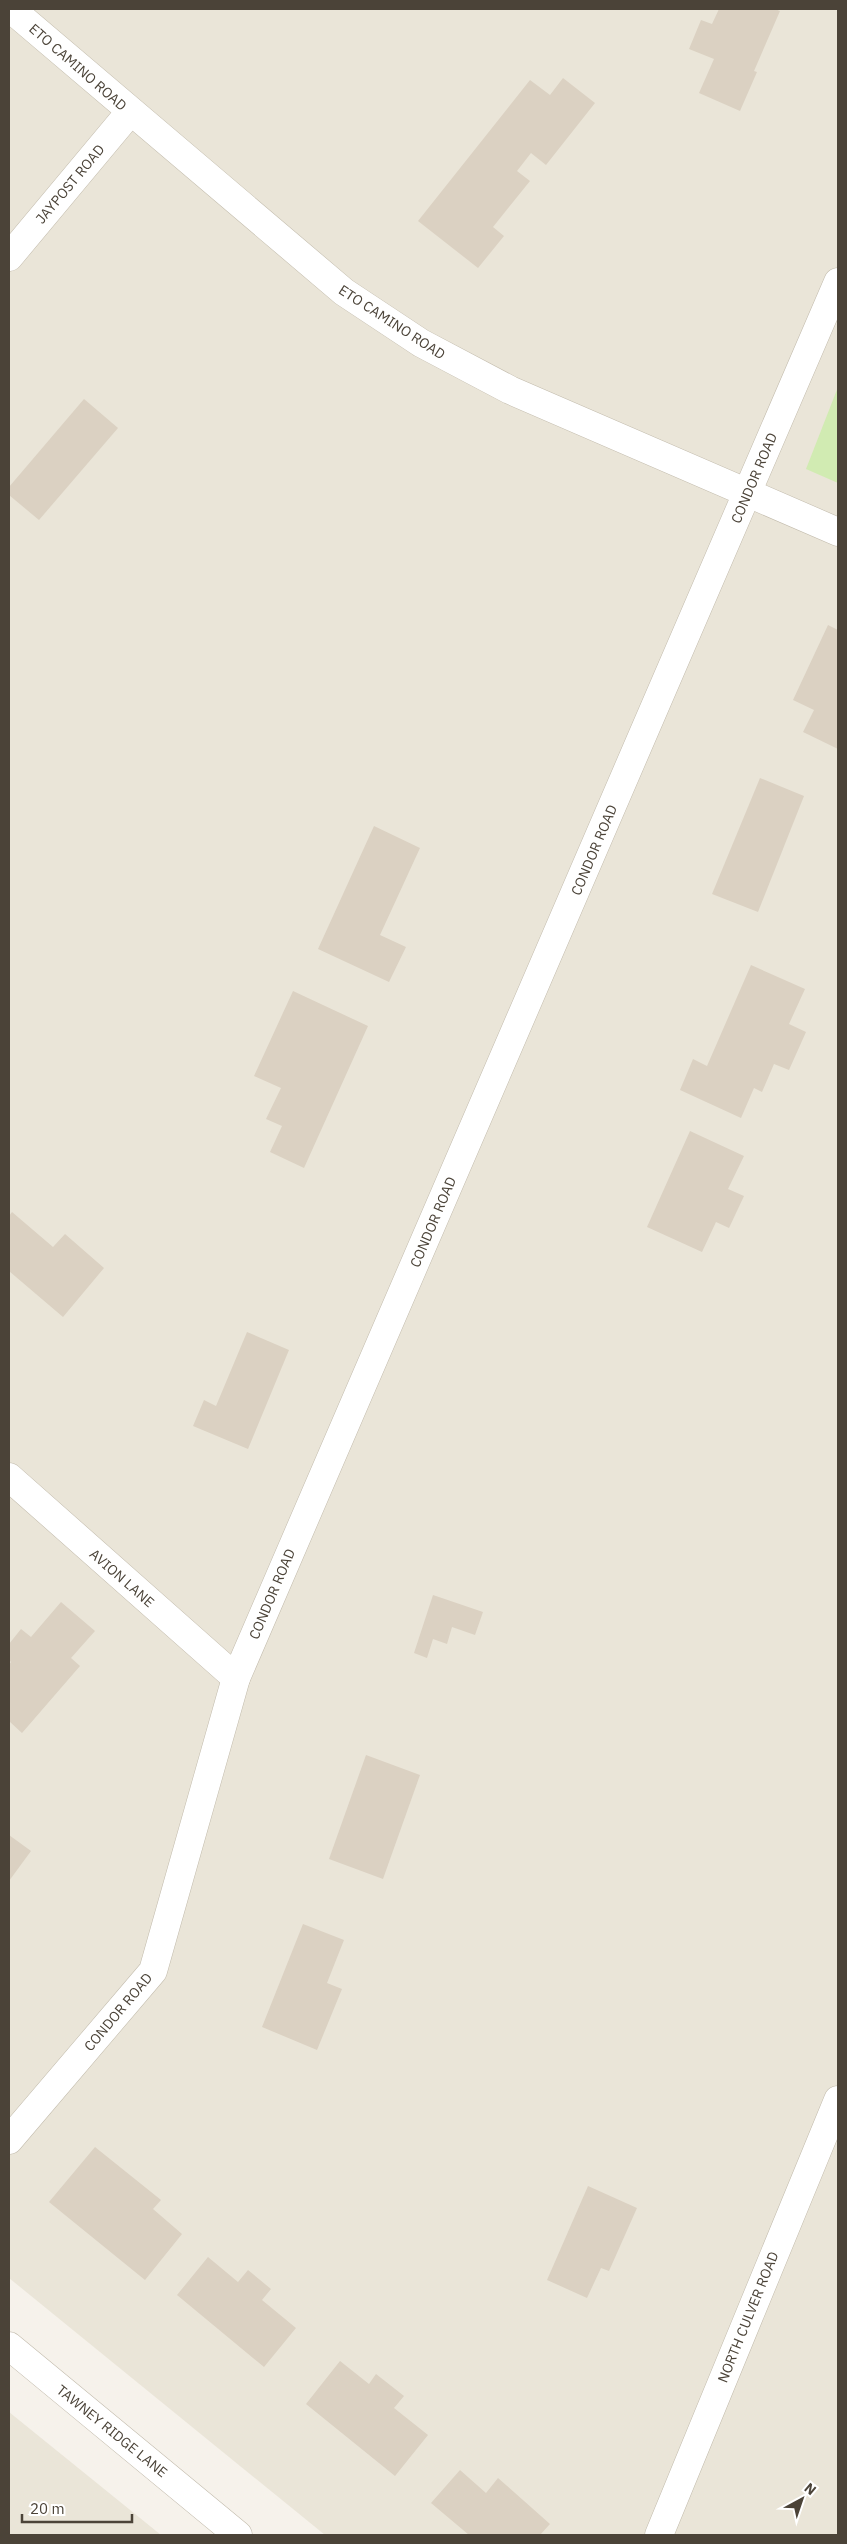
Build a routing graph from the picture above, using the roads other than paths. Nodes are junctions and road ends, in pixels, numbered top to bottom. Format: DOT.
graph roads {
  1 [pos="11,9"];
  2 [pos="130,112"];
  3 [pos="9,257"];
  4 [pos="838,282"];
  5 [pos="748,492"];
  6 [pos="838,532"];
  7 [pos="9,1477"];
  8 [pos="236,1678"];
  9 [pos="838,2100"];
  10 [pos="9,2140"];
  11 [pos="9,2346"];
  12 [pos="238,2535"];
  13 [pos="659,2535"];
  1 -- 2 [label="street, ETO CAMINO ROAD"];
  2 -- 3 [label="street, JAYPOST ROAD"];
  2 -- 5 [label="street, ETO CAMINO ROAD"];
  4 -- 5 [label="street, CONDOR ROAD"];
  5 -- 6 [label="street, ETO CAMINO ROAD"];
  5 -- 8 [label="street, CONDOR ROAD"];
  7 -- 8 [label="street, AVION LANE"];
  8 -- 10 [label="street, CONDOR ROAD"];
  9 -- 13 [label="street, NORTH CULVER ROAD"];
  11 -- 12 [label="street, TAWNEY RIDGE LANE"];
}
